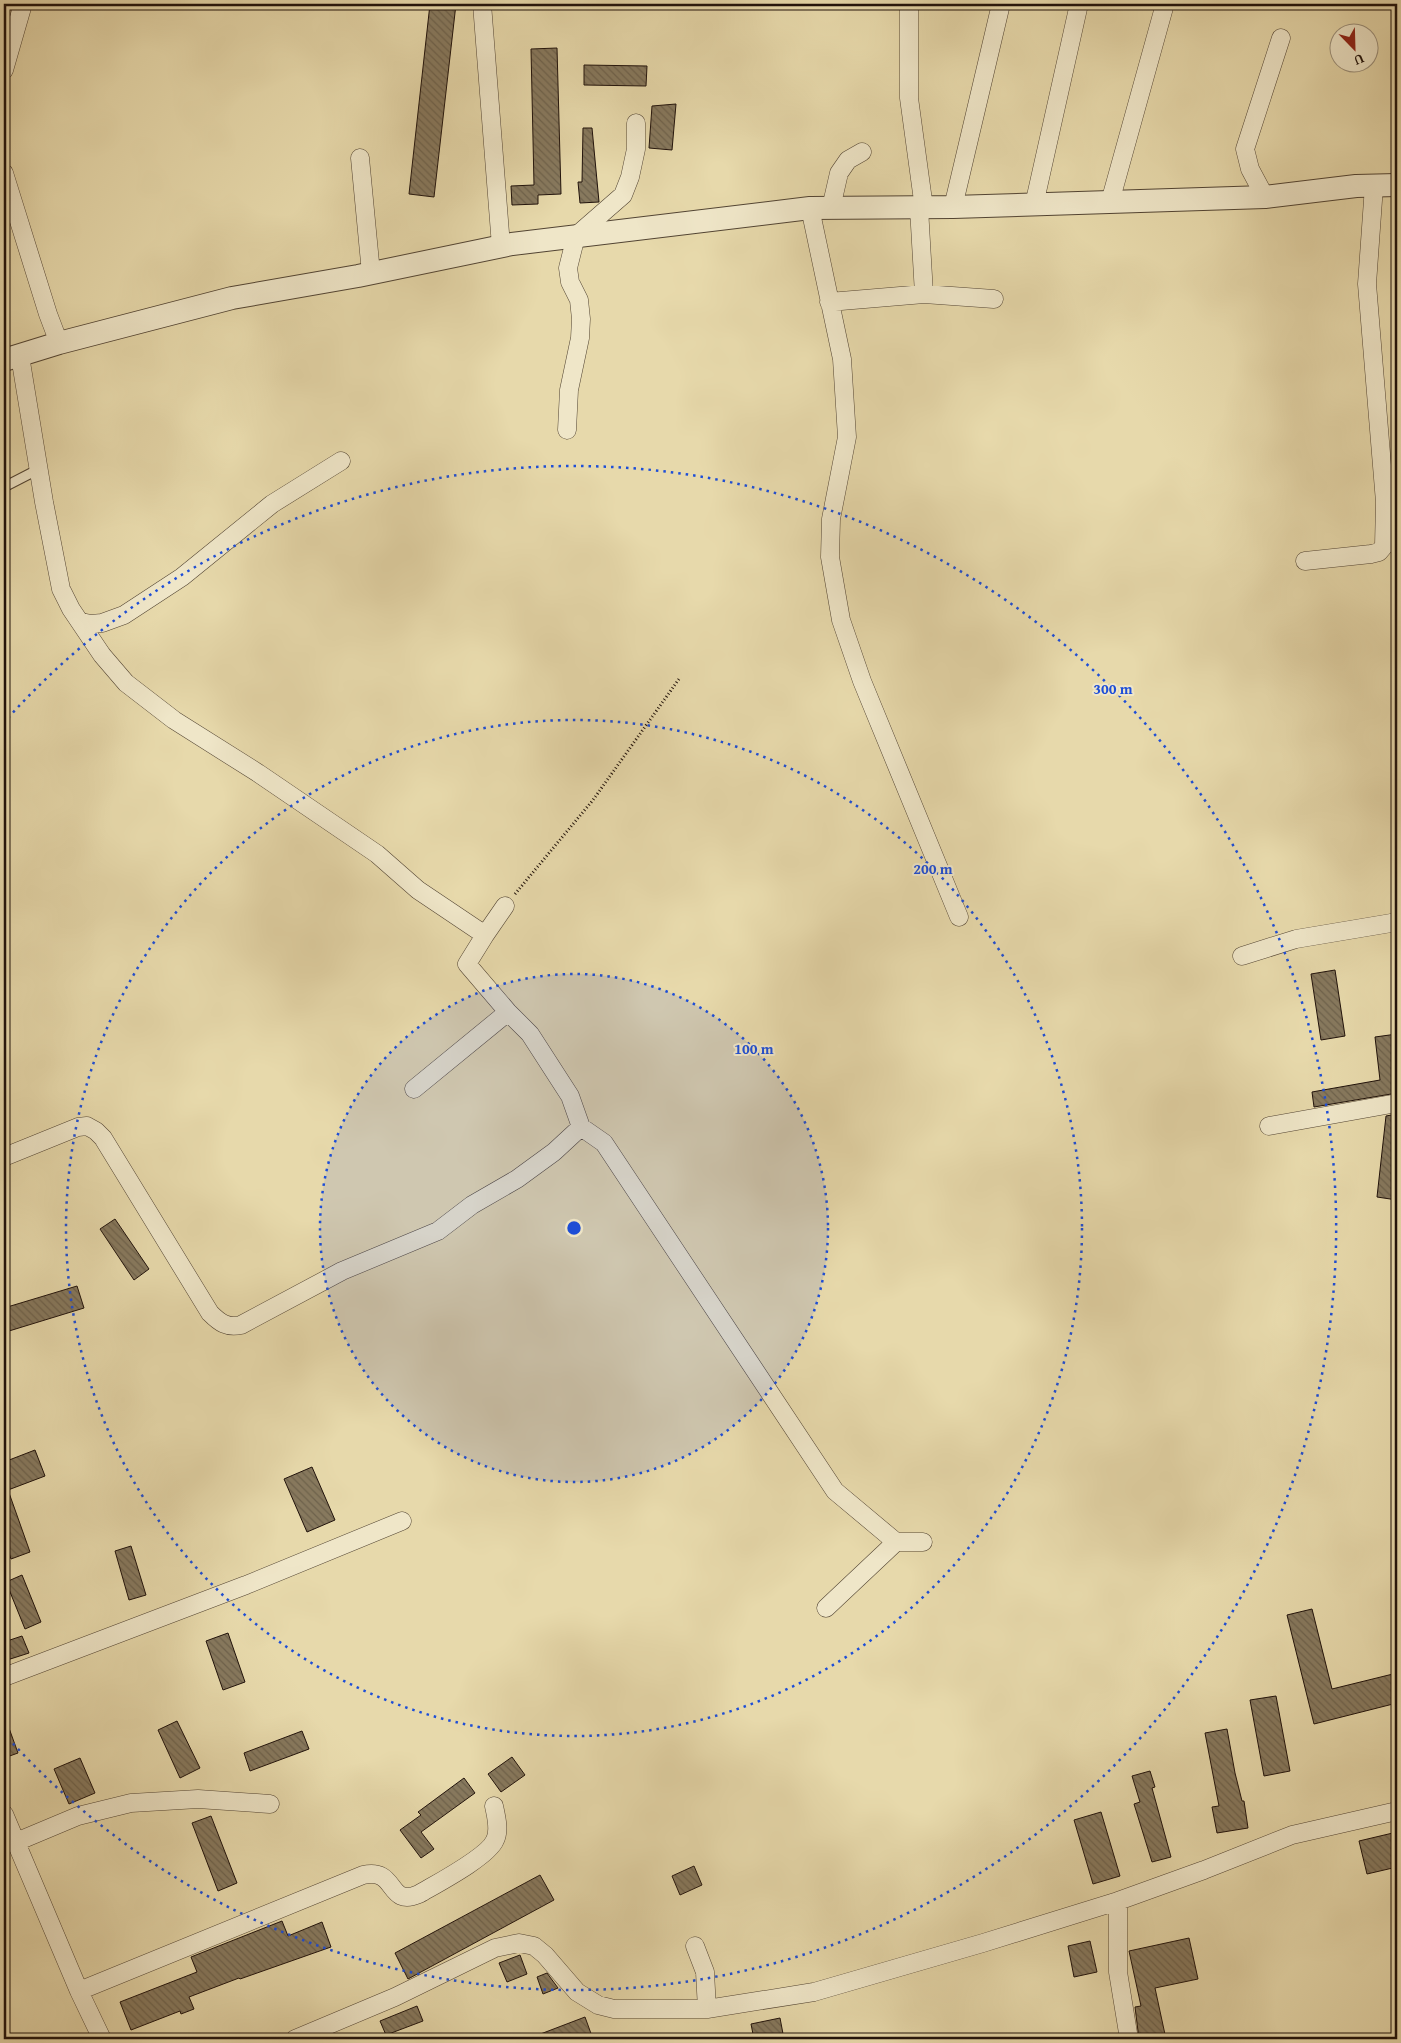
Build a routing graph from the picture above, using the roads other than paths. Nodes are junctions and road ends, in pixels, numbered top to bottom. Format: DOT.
graph roads {
  1 [pos="23,4"];
  2 [pos="482,4"];
  3 [pos="908,4"];
  4 [pos="1000,4"];
  5 [pos="1079,4"];
  6 [pos="1165,4"];
  7 [pos="1280,38"];
  8 [pos="4,70"];
  9 [pos="636,123"];
  10 [pos="862,152"];
  11 [pos="360,158"];
  12 [pos="4,174"];
  13 [pos="1397,185"];
  14 [pos="1374,186"];
  15 [pos="1265,197"];
  16 [pos="1110,202"];
  17 [pos="1034,205"];
  18 [pos="953,207"];
  19 [pos="820,208"];
  20 [pos="921,208"];
  21 [pos="576,236"];
  22 [pos="501,246"];
  23 [pos="371,273"];
  24 [pos="924,294"];
  25 [pos="994,299"];
  26 [pos="830,302"];
  27 [pos="59,343"];
  28 [pos="12,358"];
  29 [pos="567,430"];
  30 [pos="341,461"];
  31 [pos="39,469"];
  32 [pos="4,487"];
  33 [pos="1305,561"];
  34 [pos="81,622"];
  35 [pos="505,906"];
  36 [pos="959,917"];
  37 [pos="1397,922"];
  38 [pos="485,935"];
  39 [pos="1242,956"];
  40 [pos="508,1012"];
  41 [pos="414,1089"];
  42 [pos="1397,1103"];
  43 [pos="1269,1126"];
  44 [pos="581,1127"];
  45 [pos="4,1157"];
  46 [pos="402,1521"];
  47 [pos="896,1542"];
  48 [pos="923,1542"];
  49 [pos="826,1608"];
  50 [pos="4,1677"];
  51 [pos="270,1804"];
  52 [pos="494,1806"];
  53 [pos="1397,1811"];
  54 [pos="4,1814"];
  55 [pos="16,1842"];
  56 [pos="1118,1901"];
  57 [pos="695,1946"];
  58 [pos="79,1991"];
  59 [pos="707,2009"];
  60 [pos="102,2039"];
  61 [pos="294,2039"];
  62 [pos="1129,2039"];
  1 -- 8 [label="street"];
  2 -- 22 [label="street"];
  3 -- 20 [label="street"];
  4 -- 18 [label="street"];
  5 -- 17 [label="street"];
  6 -- 16 [label="street"];
  7 -- 15 [label="street"];
  9 -- 21 [label="street"];
  10 -- 19 [label="street"];
  11 -- 23 [label="street"];
  12 -- 27 [label="street"];
  13 -- 14 [label="street"];
  14 -- 15 [label="street"];
  14 -- 33 [label="street"];
  15 -- 16 [label="street"];
  16 -- 17 [label="street"];
  17 -- 18 [label="street"];
  18 -- 20 [label="street"];
  19 -- 20 [label="street"];
  19 -- 21 [label="street"];
  19 -- 26 [label="street"];
  20 -- 24 [label="street"];
  21 -- 22 [label="street"];
  21 -- 29 [label="street"];
  22 -- 23 [label="street"];
  23 -- 27 [label="street"];
  24 -- 25 [label="street"];
  24 -- 26 [label="street"];
  26 -- 36 [label="street"];
  27 -- 28 [label="street"];
  28 -- 31 [label="street"];
  30 -- 34 [label="street"];
  31 -- 32 [label="lane"];
  31 -- 34 [label="street"];
  34 -- 38 [label="street"];
  35 -- 38 [label="street"];
  37 -- 39 [label="street"];
  38 -- 40 [label="street"];
  40 -- 41 [label="street"];
  40 -- 44 [label="street"];
  42 -- 43 [label="street"];
  44 -- 45 [label="street"];
  44 -- 47 [label="street"];
  46 -- 50 [label="street"];
  47 -- 48 [label="street"];
  47 -- 49 [label="street"];
  51 -- 55 [label="street"];
  52 -- 58 [label="street"];
  53 -- 56 [label="street"];
  54 -- 55 [label="street"];
  55 -- 58 [label="street"];
  56 -- 59 [label="street"];
  56 -- 62 [label="street"];
  57 -- 59 [label="street"];
  58 -- 60 [label="street"];
  59 -- 61 [label="street"];
}
